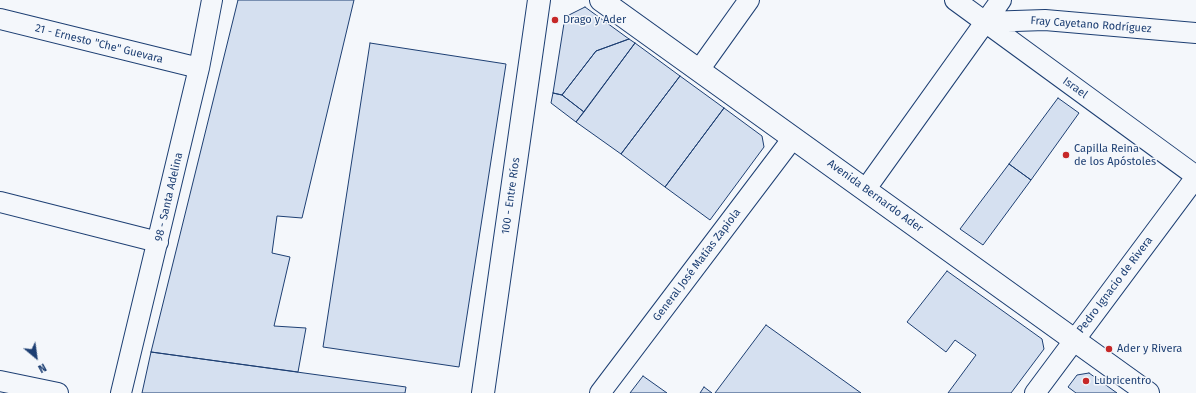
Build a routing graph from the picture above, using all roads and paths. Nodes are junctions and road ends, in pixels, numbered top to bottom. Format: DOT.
graph roads {
  1 [pos="212,0"];
  2 [pos="539,0"];
  3 [pos="601,0"];
  4 [pos="749,0"];
  5 [pos="955,0"];
  6 [pos="1001,0"];
  7 [pos="0,19"];
  8 [pos="985,22"];
  9 [pos="1196,33"];
  10 [pos="199,68"];
  11 [pos="699,70"];
  12 [pos="794,138"];
  13 [pos="1196,176"];
  14 [pos="865,190"];
  15 [pos="0,202"];
  16 [pos="158,242"];
  17 [pos="1075,340"];
  18 [pos="0,381"];
  19 [pos="19,389"];
  20 [pos="58,393"];
  21 [pos="121,393"];
  22 [pos="483,393"];
  23 [pos="600,393"];
  24 [pos="1035,393"];
  25 [pos="1148,393"];
  1 -- 10 [label="street, 98 - Santa Adelina"];
  2 -- 22 [label="main road, 100 - Entre Ríos"];
  3 -- 11 [label="main road, Avenida Bernardo Ader"];
  4 -- 11 [label="street"];
  5 -- 8 [label="street, Israel"];
  6 -- 8 [label="street"];
  7 -- 10 [label="street, 21 - Ernesto \"Che\" Guevara"];
  8 -- 9 [label="street, Fray Cayetano Rodríguez"];
  8 -- 13 [label="street, Israel"];
  8 -- 14 [label="street"];
  10 -- 16 [label="street, 98 - Santa Adelina"];
  11 -- 12 [label="main road, Avenida Bernardo Ader"];
  12 -- 14 [label="main road, Avenida Bernardo Ader"];
  12 -- 23 [label="street, General José Matías Zapiola"];
  13 -- 17 [label="street, Pedro Ignacio de Rivera"];
  14 -- 17 [label="main road, Avenida Bernardo Ader"];
  15 -- 16 [label="street"];
  16 -- 21 [label="street, 98 - Santa Adelina"];
  17 -- 24 [label="street, Pedro Ignacio de Rivera"];
  17 -- 25 [label="main road, Avenida Bernardo Ader"];
  18 -- 19 [label="street"];
  19 -- 20 [label="street"];
}
